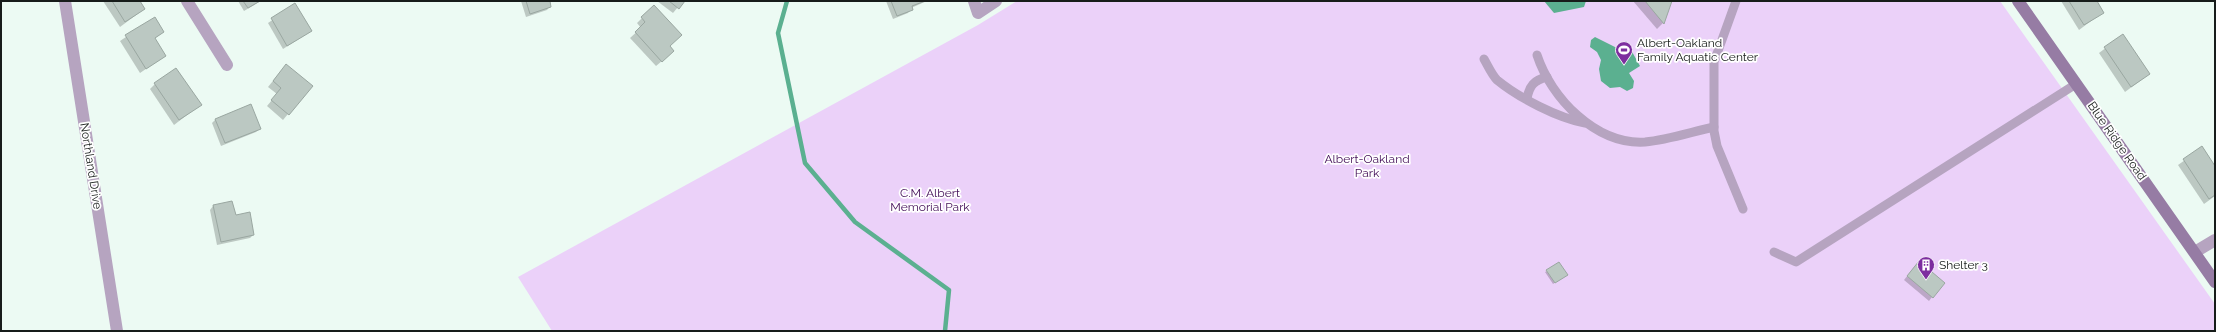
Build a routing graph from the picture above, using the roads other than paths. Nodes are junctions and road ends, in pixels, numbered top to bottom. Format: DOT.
graph roads {
  1 [pos="65,1"];
  2 [pos="187,1"];
  3 [pos="974,1"];
  4 [pos="996,1"];
  5 [pos="1736,1"];
  6 [pos="2018,1"];
  7 [pos="1537,55"];
  8 [pos="1484,59"];
  9 [pos="227,65"];
  10 [pos="1548,78"];
  11 [pos="2076,84"];
  12 [pos="1527,99"];
  13 [pos="1586,123"];
  14 [pos="1714,127"];
  15 [pos="1743,209"];
  16 [pos="2215,240"];
  17 [pos="1774,252"];
  18 [pos="2195,252"];
  19 [pos="2215,282"];
  20 [pos="117,331"];
  1 -- 20 [label="street, Northland Drive"];
  2 -- 9 [label="street"];
  3 -- 4 [label="street"];
  5 -- 14 [label="lane"];
  6 -- 11 [label="street, Blue Ridge Road"];
  7 -- 10 [label="lane"];
  8 -- 12 [label="lane"];
  10 -- 12 [label="lane"];
  10 -- 13 [label="lane"];
  11 -- 17 [label="lane"];
  11 -- 18 [label="street, Blue Ridge Road"];
  12 -- 13 [label="lane"];
  13 -- 14 [label="lane"];
  14 -- 15 [label="lane"];
  16 -- 18 [label="street"];
  18 -- 19 [label="street, Blue Ridge Road"];
}
